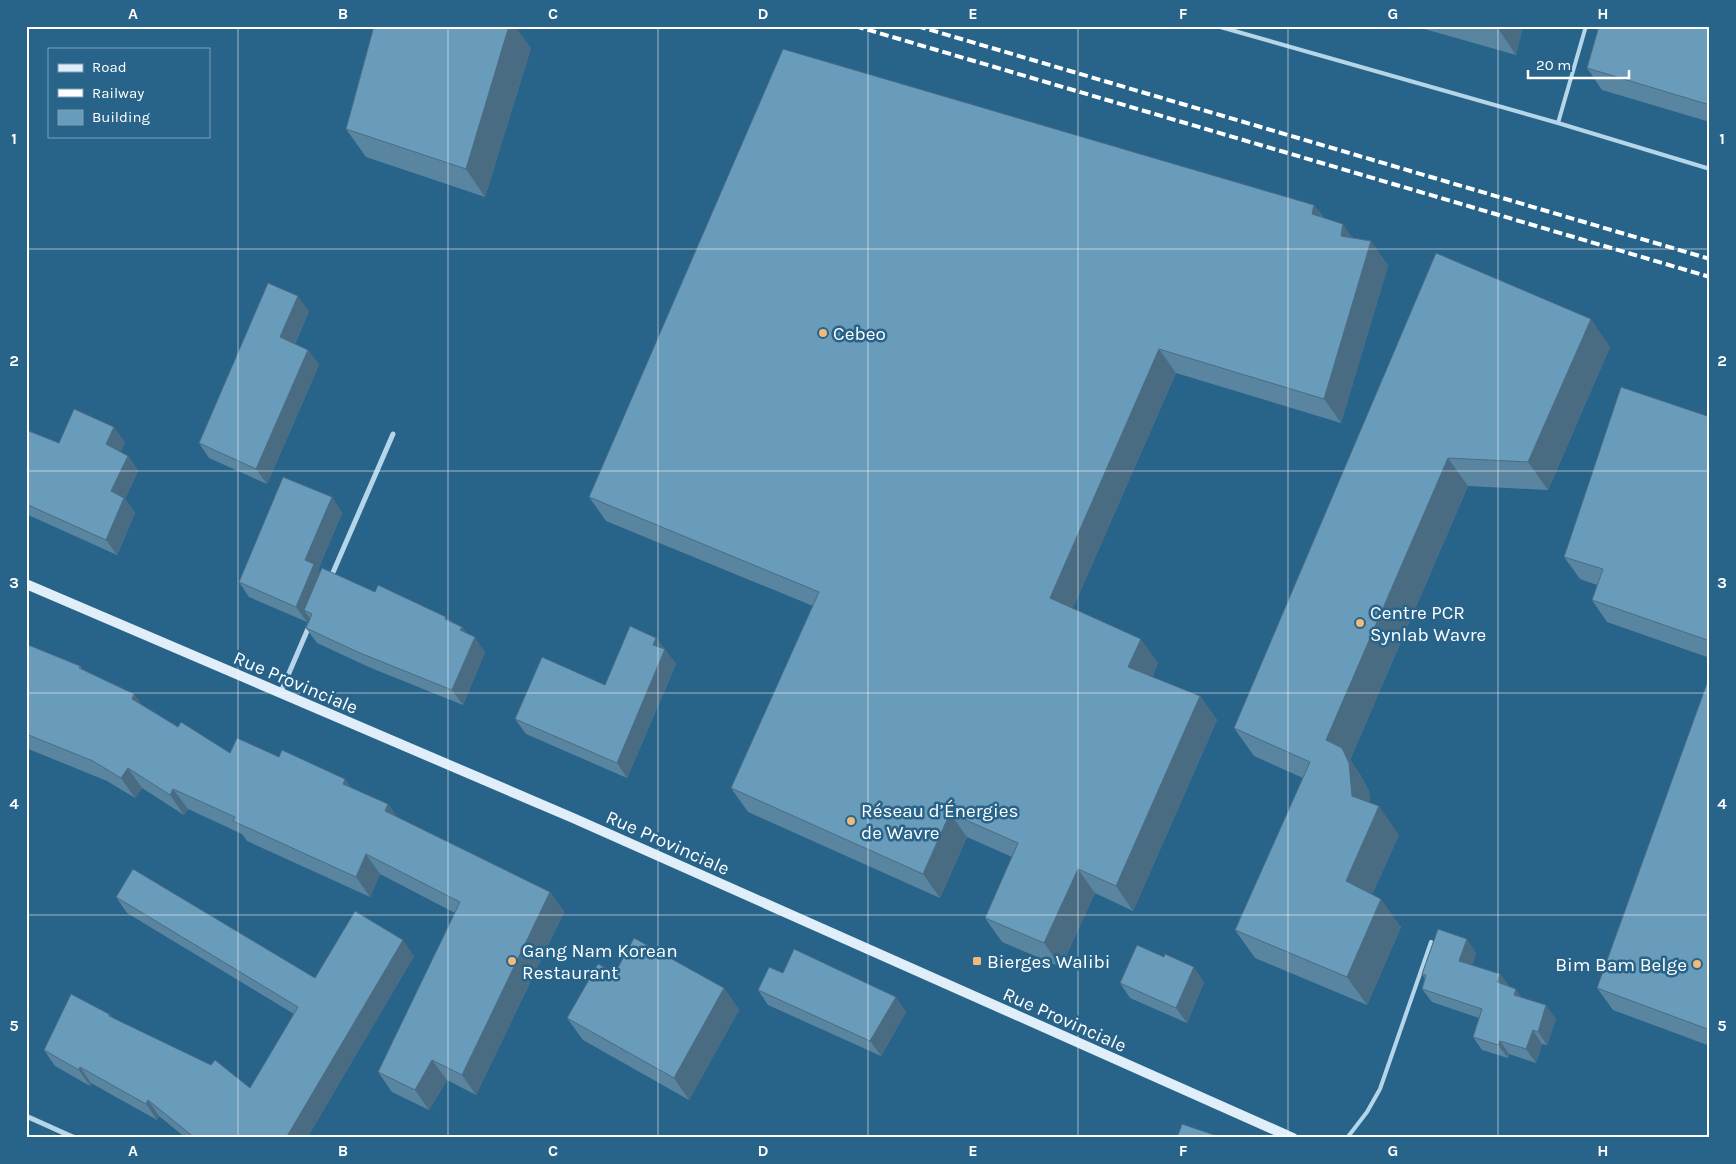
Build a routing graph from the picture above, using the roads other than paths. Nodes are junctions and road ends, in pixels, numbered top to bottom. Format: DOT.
graph roads {
  1 [pos="1217,26"];
  2 [pos="1586,26"];
  3 [pos="1558,123"];
  4 [pos="1710,169"];
  5 [pos="393,434"];
  6 [pos="26,584"];
  7 [pos="326,586"];
  8 [pos="311,622"];
  9 [pos="280,694"];
  10 [pos="1431,942"];
  11 [pos="26,1116"];
  12 [pos="75,1138"];
  13 [pos="1293,1138"];
  14 [pos="1348,1138"];
  1 -- 3 [label="lane"];
  2 -- 3 [label="lane"];
  3 -- 4 [label="lane"];
  5 -- 7 [label="street"];
  6 -- 9 [label="main road, Rue Provinciale"];
  8 -- 9 [label="street"];
  9 -- 13 [label="main road, Rue Provinciale"];
  10 -- 14 [label="lane"];
  11 -- 12 [label="street"];
}
